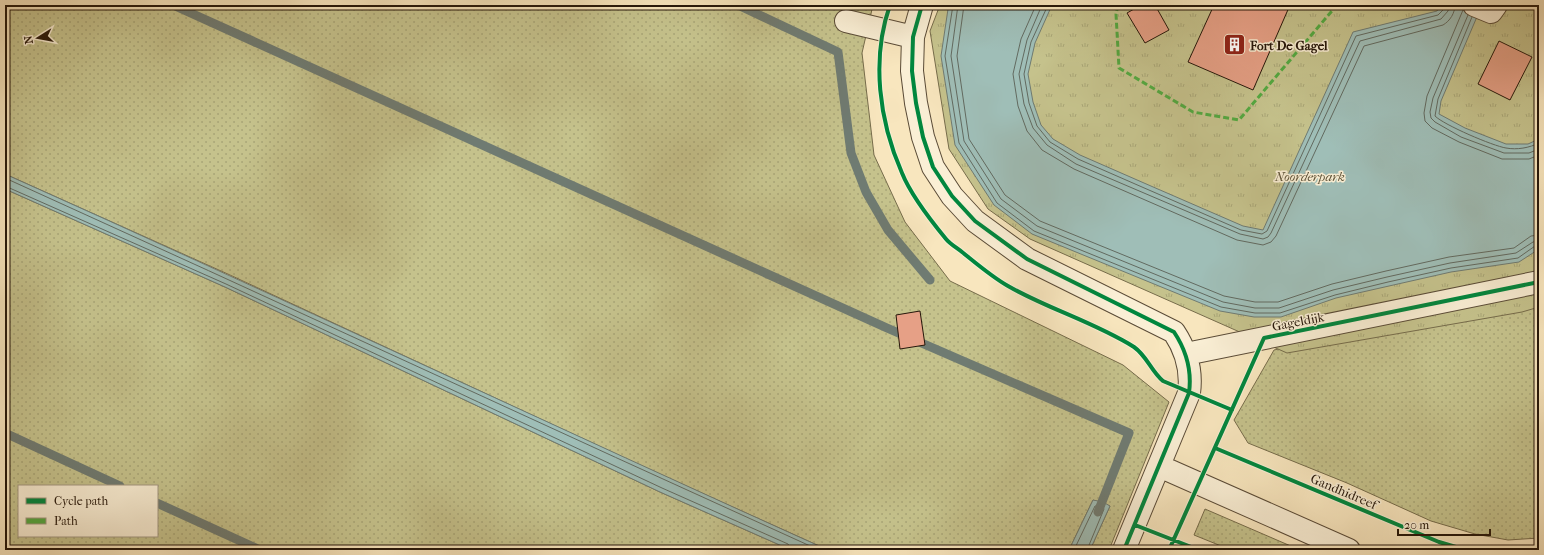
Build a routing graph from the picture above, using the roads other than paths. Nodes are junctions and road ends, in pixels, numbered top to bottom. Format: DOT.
graph roads {
  1 [pos="922,5"];
  2 [pos="846,21"];
  3 [pos="913,37"];
  4 [pos="1539,282"];
  5 [pos="1186,354"];
  6 [pos="1159,466"];
  7 [pos="1124,550"];
  8 [pos="1349,550"];
  1 -- 3 [label="street"];
  2 -- 3 [label="street"];
  3 -- 5 [label="street"];
  4 -- 5 [label="street, Gageldijk"];
  5 -- 6 [label="street"];
  6 -- 7 [label="street"];
  6 -- 8 [label="street"];
}
